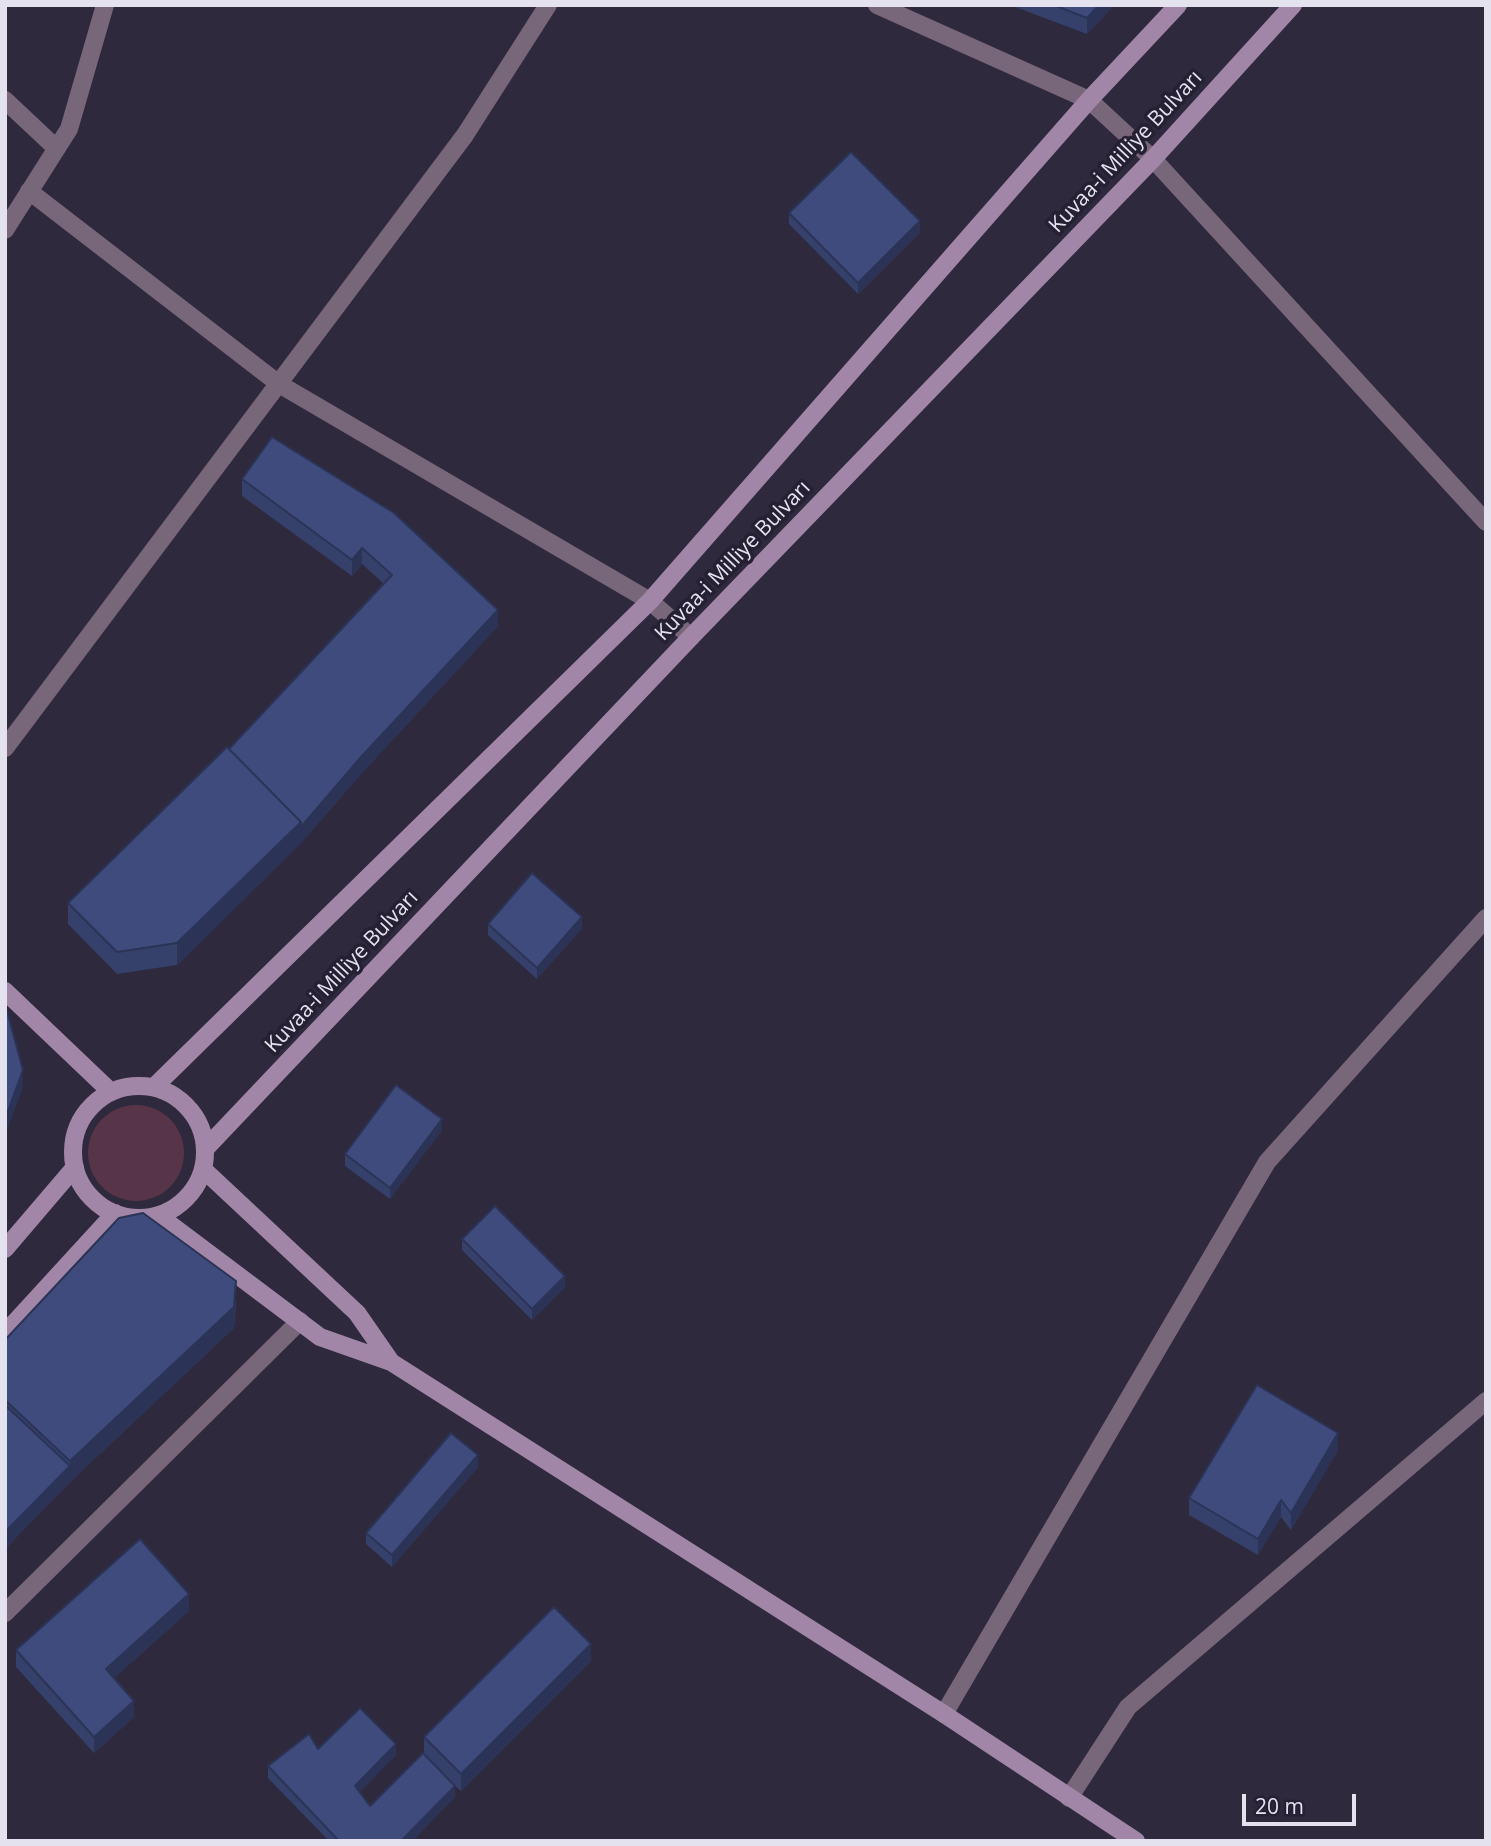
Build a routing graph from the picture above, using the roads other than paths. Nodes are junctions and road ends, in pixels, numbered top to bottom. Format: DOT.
graph roads {
  1 [pos="105,5"];
  2 [pos="548,5"];
  3 [pos="877,5"];
  4 [pos="1178,5"];
  5 [pos="1293,5"];
  6 [pos="5,100"];
  7 [pos="1089,100"];
  8 [pos="56,148"];
  9 [pos="1153,159"];
  10 [pos="29,191"];
  11 [pos="5,230"];
  12 [pos="279,384"];
  13 [pos="1486,522"];
  14 [pos="650,601"];
  15 [pos="691,637"];
  16 [pos="5,748"];
  17 [pos="1486,919"];
  18 [pos="5,991"];
  19 [pos="154,1087"];
  20 [pos="111,1091"];
  21 [pos="206,1149"];
  22 [pos="75,1167"];
  23 [pos="204,1170"];
  24 [pos="115,1213"];
  25 [pos="159,1216"];
  26 [pos="5,1249"];
  27 [pos="300,1321"];
  28 [pos="5,1333"];
  29 [pos="391,1362"];
  30 [pos="1486,1401"];
  31 [pos="5,1613"];
  32 [pos="944,1714"];
  33 [pos="1069,1798"];
  34 [pos="1136,1841"];
  1 -- 8 [label="street"];
  2 -- 12 [label="street"];
  3 -- 7 [label="street"];
  4 -- 7 [label="main road, Kuvaa-i Milliye Bulvarı"];
  5 -- 9 [label="main road, Kuvaa-i Milliye Bulvarı"];
  6 -- 8 [label="street"];
  7 -- 9 [label="street"];
  7 -- 14 [label="main road, Kuvaa-i Milliye Bulvarı"];
  8 -- 10 [label="street"];
  9 -- 13 [label="street"];
  9 -- 15 [label="main road, Kuvaa-i Milliye Bulvarı"];
  10 -- 11 [label="street"];
  10 -- 12 [label="street"];
  12 -- 14 [label="street"];
  12 -- 16 [label="street"];
  14 -- 15 [label="street"];
  14 -- 19 [label="main road, Kuvaa-i Milliye Bulvarı"];
  15 -- 21 [label="main road, Kuvaa-i Milliye Bulvarı"];
  17 -- 32 [label="street"];
  18 -- 20 [label="main road"];
  19 -- 20 [label="main road"];
  19 -- 21 [label="main road"];
  20 -- 22 [label="main road"];
  21 -- 23 [label="main road"];
  22 -- 24 [label="main road"];
  22 -- 26 [label="main road"];
  23 -- 25 [label="main road"];
  23 -- 29 [label="main road"];
  24 -- 25 [label="main road"];
  24 -- 28 [label="main road"];
  25 -- 27 [label="main road"];
  27 -- 29 [label="main road"];
  27 -- 31 [label="street"];
  29 -- 32 [label="main road"];
  30 -- 33 [label="street"];
  32 -- 33 [label="main road"];
  33 -- 34 [label="main road"];
}
